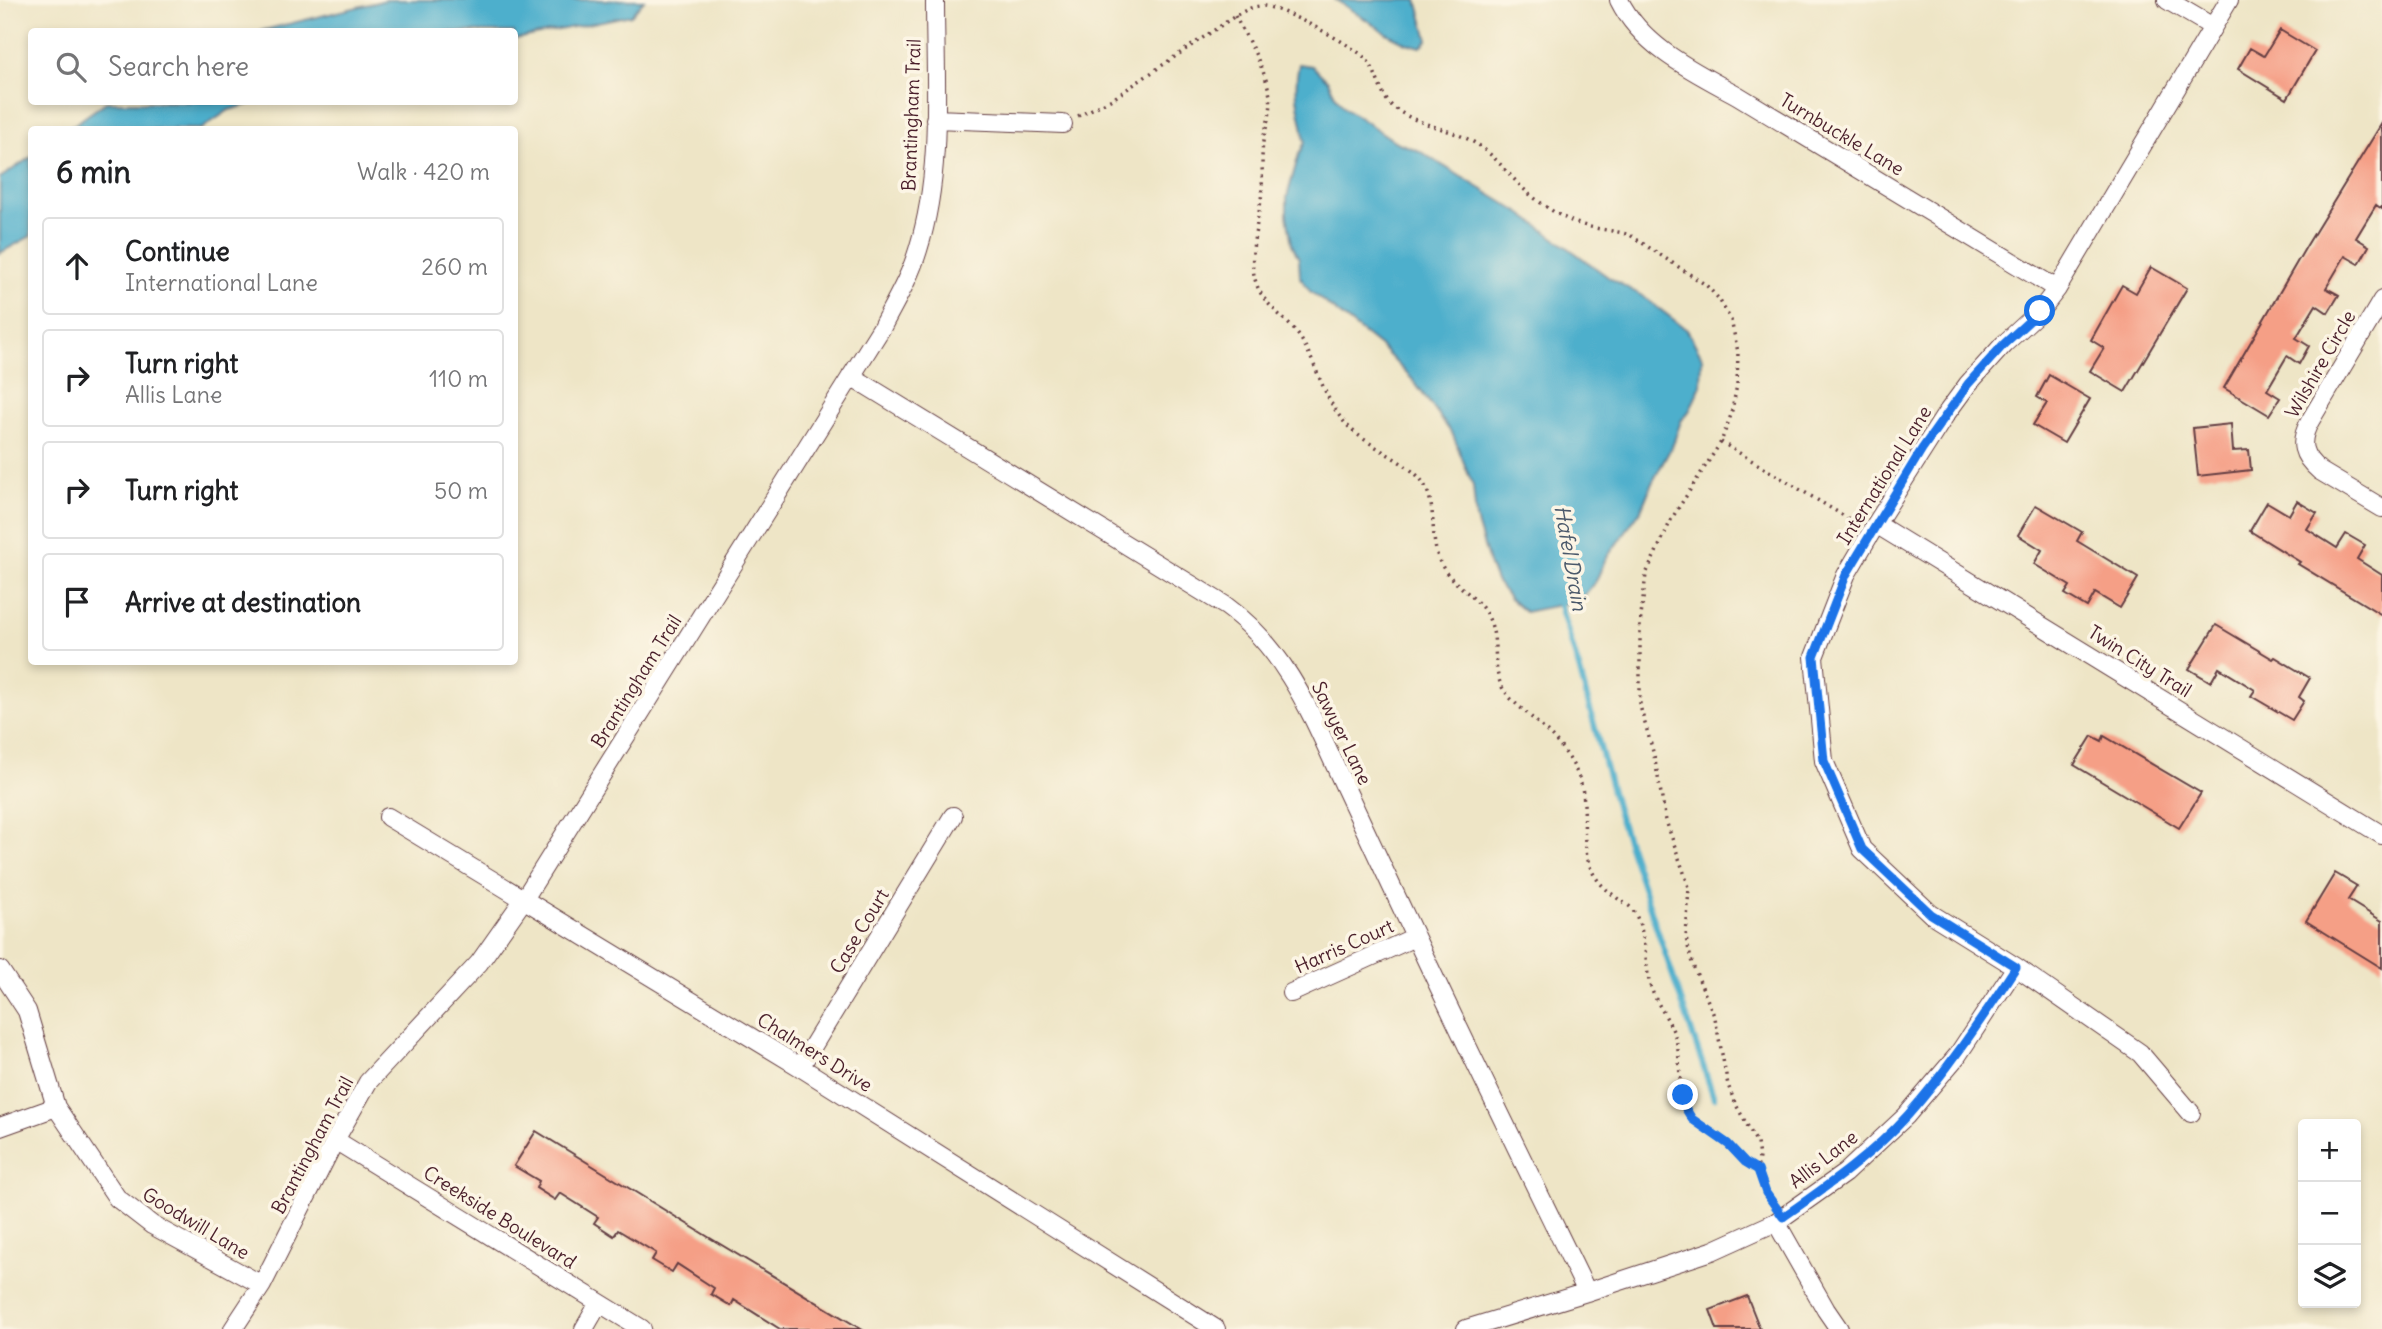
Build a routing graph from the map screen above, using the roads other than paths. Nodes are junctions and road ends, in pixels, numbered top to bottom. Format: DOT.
graph roads {
  1 [pos="935,0"];
  2 [pos="1619,0"];
  3 [pos="2167,0"];
  4 [pos="2229,0"];
  5 [pos="2213,27"];
  6 [pos="935,119"];
  7 [pos="1063,124"];
  8 [pos="2057,289"];
  9 [pos="2382,300"];
  10 [pos="851,376"];
  11 [pos="2382,508"];
  12 [pos="1874,528"];
  13 [pos="953,816"];
  14 [pos="388,817"];
  15 [pos="2382,835"];
  16 [pos="524,899"];
  17 [pos="1415,937"];
  18 [pos="2016,967"];
  19 [pos="0,970"];
  20 [pos="1291,993"];
  21 [pos="800,1067"];
  22 [pos="55,1107"];
  23 [pos="2191,1113"];
  24 [pos="0,1127"];
  25 [pos="335,1140"];
  26 [pos="1779,1219"];
  27 [pos="262,1285"];
  28 [pos="1587,1292"];
  29 [pos="599,1303"];
  30 [pos="233,1329"];
  31 [pos="584,1329"];
  32 [pos="642,1329"];
  33 [pos="1216,1329"];
  34 [pos="1466,1329"];
  35 [pos="1839,1329"];
  1 -- 6 [label="street, Brantingham Trail"];
  2 -- 8 [label="street, Turnbuckle Lane"];
  3 -- 5 [label="street"];
  4 -- 5 [label="street, International Lane"];
  5 -- 8 [label="street, International Lane"];
  6 -- 7 [label="street"];
  6 -- 10 [label="street, Brantingham Trail"];
  8 -- 12 [label="street, International Lane"];
  9 -- 11 [label="street, Wilshire Circle"];
  10 -- 16 [label="street, Brantingham Trail"];
  10 -- 17 [label="street, Sawyer Lane"];
  12 -- 15 [label="street, Twin City Trail"];
  12 -- 18 [label="street, International Lane"];
  13 -- 21 [label="street, Case Court"];
  14 -- 16 [label="street, Chalmers Drive"];
  16 -- 21 [label="street, Chalmers Drive"];
  16 -- 25 [label="street, Brantingham Trail"];
  17 -- 20 [label="street, Harris Court"];
  17 -- 28 [label="street, Sawyer Lane"];
  18 -- 23 [label="street, International Lane"];
  18 -- 26 [label="street, Allis Lane"];
  19 -- 22 [label="street, Goodwill Lane"];
  21 -- 33 [label="street, Chalmers Drive"];
  22 -- 24 [label="street"];
  22 -- 27 [label="street, Goodwill Lane"];
  25 -- 27 [label="street, Brantingham Trail"];
  25 -- 29 [label="street, Creekside Boulevard"];
  26 -- 28 [label="street, Allis Lane"];
  26 -- 35 [label="street"];
  27 -- 30 [label="street, Brantingham Trail"];
  28 -- 34 [label="street, Allis Lane"];
  29 -- 31 [label="street"];
  29 -- 32 [label="street, Creekside Boulevard"];
}
